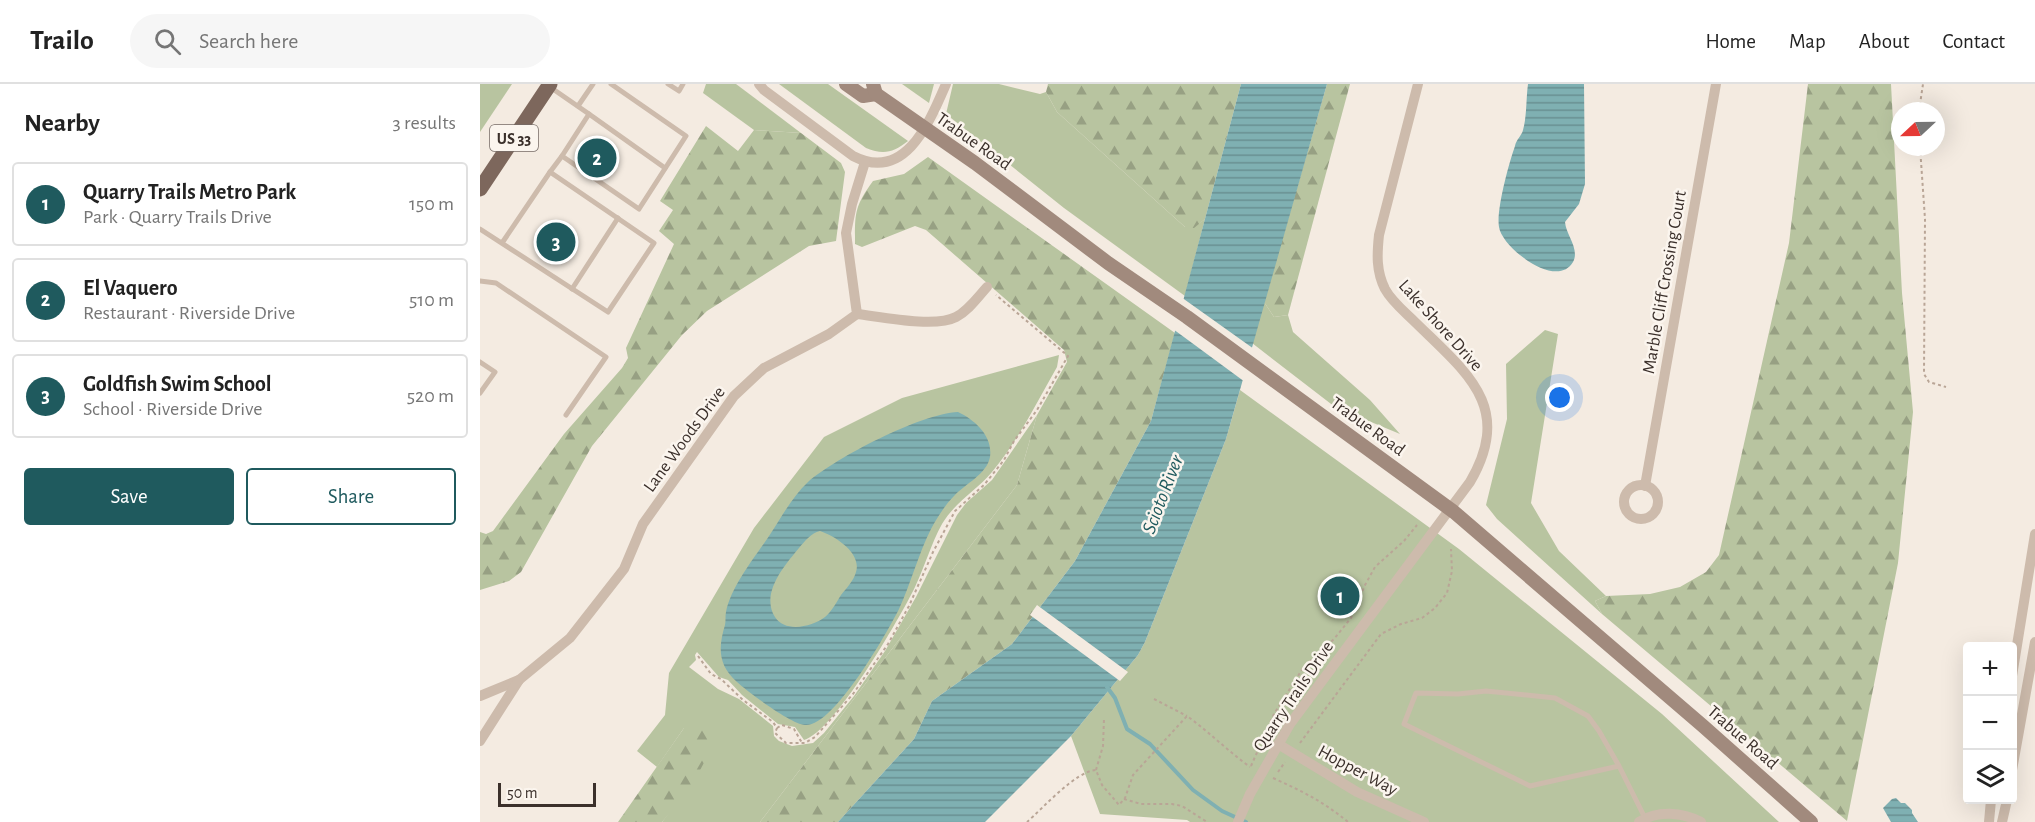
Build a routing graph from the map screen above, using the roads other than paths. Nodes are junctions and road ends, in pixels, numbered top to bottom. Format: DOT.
graph roads {
  1 [pos="593,84"];
  2 [pos="611,84"];
  3 [pos="668,84"];
  4 [pos="683,84"];
  5 [pos="759,84"];
  6 [pos="846,84"];
  7 [pos="946,84"];
  8 [pos="1418,84"];
  9 [pos="1716,84"];
  10 [pos="549,85"];
  11 [pos="875,89"];
  12 [pos="578,106"];
  13 [pos="589,114"];
  14 [pos="562,156"];
  15 [pos="865,162"];
  16 [pos="665,168"];
  17 [pos="550,172"];
  18 [pos="480,189"];
  19 [pos="618,218"];
  20 [pos="480,229"];
  21 [pos="502,243"];
  22 [pos="480,281"];
  23 [pos="987,287"];
  24 [pos="572,289"];
  25 [pos="857,314"];
  26 [pos="480,362"];
  27 [pos="480,393"];
  28 [pos="566,415"];
  29 [pos="1645,486"];
  30 [pos="1450,508"];
  31 [pos="2035,539"];
  32 [pos="2035,642"];
  33 [pos="2017,652"];
  34 [pos="2017,678"];
  35 [pos="519,680"];
  36 [pos="2030,681"];
  37 [pos="480,696"];
  38 [pos="480,741"];
  39 [pos="1278,744"];
  40 [pos="2017,750"];
  41 [pos="1619,766"];
  42 [pos="1991,804"];
  43 [pos="2006,804"];
  44 [pos="1642,820"];
  45 [pos="1238,822"];
  46 [pos="1425,822"];
  47 [pos="1701,822"];
  48 [pos="1811,822"];
  49 [pos="1989,822"];
  50 [pos="2002,822"];
  1 -- 12 [label="lane"];
  2 -- 16 [label="lane"];
  3 -- 4 [label="lane"];
  5 -- 15 [label="street"];
  6 -- 11 [label="main road, Trabue Road"];
  7 -- 15 [label="street"];
  8 -- 30 [label="street, Lake Shore Drive"];
  9 -- 29 [label="street, Marble Cliff Crossing Court"];
  10 -- 12 [label="lane"];
  10 -- 18 [label="main road, US 33"];
  11 -- 30 [label="main road, Trabue Road"];
  12 -- 13 [label="lane"];
  13 -- 14 [label="lane"];
  13 -- 16 [label="lane"];
  14 -- 16 [label="lane"];
  14 -- 17 [label="lane"];
  15 -- 25 [label="street"];
  17 -- 19 [label="lane"];
  17 -- 21 [label="lane"];
  19 -- 24 [label="lane"];
  19 -- 24 [label="lane"];
  20 -- 21 [label="lane"];
  21 -- 24 [label="lane"];
  22 -- 28 [label="lane"];
  23 -- 25 [label="street"];
  25 -- 35 [label="street, Lane Woods Drive"];
  26 -- 27 [label="lane"];
  30 -- 39 [label="street, Quarry Trails Drive"];
  30 -- 48 [label="main road, Trabue Road"];
  31 -- 33 [label="street"];
  32 -- 36 [label="street"];
  34 -- 36 [label="lane"];
  35 -- 37 [label="street"];
  35 -- 38 [label="street, Lane Woods Drive"];
  36 -- 40 [label="street"];
  39 -- 45 [label="street, Quarry Trails Drive"];
  39 -- 46 [label="street, Hopper Way"];
  41 -- 41 [label="lane"];
  41 -- 44 [label="lane"];
  42 -- 49 [label="street"];
  43 -- 50 [label="street"];
  44 -- 47 [label="street"];
}
